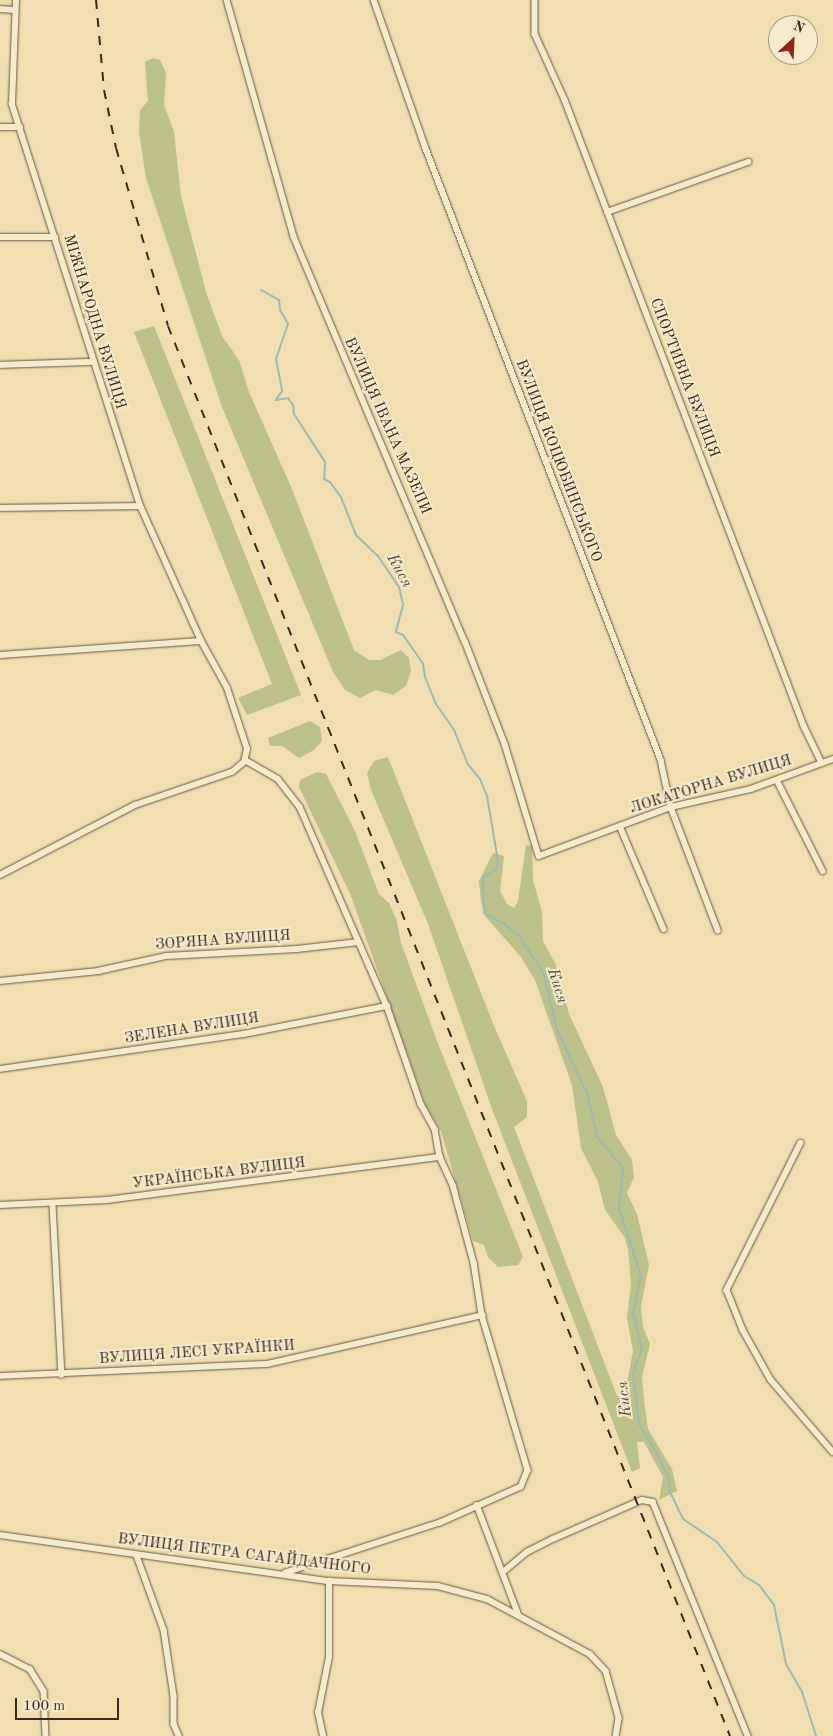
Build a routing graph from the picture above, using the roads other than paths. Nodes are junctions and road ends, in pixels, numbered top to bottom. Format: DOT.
graph roads {
  1 [pos="16,0"];
  2 [pos="227,0"];
  3 [pos="374,0"];
  4 [pos="534,0"];
  5 [pos="0,9"];
  6 [pos="14,10"];
  7 [pos="0,127"];
  8 [pos="20,127"];
  9 [pos="748,162"];
  10 [pos="607,212"];
  11 [pos="0,237"];
  12 [pos="55,237"];
  13 [pos="92,362"];
  14 [pos="0,365"];
  15 [pos="140,506"];
  16 [pos="0,508"];
  17 [pos="200,641"];
  18 [pos="0,655"];
  19 [pos="833,759"];
  20 [pos="245,760"];
  21 [pos="822,763"];
  22 [pos="777,780"];
  23 [pos="671,807"];
  24 [pos="620,826"];
  25 [pos="540,856"];
  26 [pos="823,871"];
  27 [pos="0,874"];
  28 [pos="664,929"];
  29 [pos="718,930"];
  30 [pos="358,942"];
  31 [pos="0,981"];
  32 [pos="387,1006"];
  33 [pos="0,1069"];
  34 [pos="800,1143"];
  35 [pos="440,1157"];
  36 [pos="0,1205"];
  37 [pos="53,1205"];
  38 [pos="482,1315"];
  39 [pos="62,1375"];
  40 [pos="0,1376"];
  41 [pos="833,1452"];
  42 [pos="477,1505"];
  43 [pos="0,1535"];
  44 [pos="137,1556"];
  45 [pos="503,1572"];
  46 [pos="286,1573"];
  47 [pos="329,1581"];
  48 [pos="518,1613"];
  49 [pos="0,1654"];
  50 [pos="46,1736"];
  51 [pos="179,1736"];
  52 [pos="323,1736"];
  53 [pos="616,1736"];
  54 [pos="748,1736"];
  1 -- 6 [label="street, МІЖНАРОДНА ВУЛИЦЯ"];
  2 -- 25 [label="street, ВУЛИЦЯ ІВАНА МАЗЕПИ"];
  3 -- 23 [label="street, ВУЛИЦЯ КОЦЮБИНСЬКОГО"];
  4 -- 10 [label="street, СПОРТИВНА ВУЛИЦЯ"];
  5 -- 6 [label="street"];
  6 -- 8 [label="street, МІЖНАРОДНА ВУЛИЦЯ"];
  7 -- 8 [label="street"];
  8 -- 12 [label="street, МІЖНАРОДНА ВУЛИЦЯ"];
  9 -- 10 [label="street"];
  10 -- 21 [label="street, СПОРТИВНА ВУЛИЦЯ"];
  11 -- 12 [label="street"];
  12 -- 13 [label="street, МІЖНАРОДНА ВУЛИЦЯ"];
  13 -- 14 [label="street"];
  13 -- 15 [label="street, МІЖНАРОДНА ВУЛИЦЯ"];
  15 -- 16 [label="street"];
  15 -- 17 [label="street, МІЖНАРОДНА ВУЛИЦЯ"];
  17 -- 18 [label="street"];
  17 -- 20 [label="street, МІЖНАРОДНА ВУЛИЦЯ"];
  19 -- 21 [label="street, ЛОКАТОРНА ВУЛИЦЯ"];
  20 -- 27 [label="street"];
  20 -- 30 [label="street"];
  21 -- 22 [label="street, ЛОКАТОРНА ВУЛИЦЯ"];
  22 -- 23 [label="street, ЛОКАТОРНА ВУЛИЦЯ"];
  22 -- 26 [label="street"];
  23 -- 24 [label="street, ЛОКАТОРНА ВУЛИЦЯ"];
  23 -- 29 [label="street, ВУЛИЦЯ КОЦЮБИНСЬКОГО"];
  24 -- 25 [label="street, ЛОКАТОРНА ВУЛИЦЯ"];
  24 -- 28 [label="street"];
  30 -- 31 [label="street, ЗОРЯНА ВУЛИЦЯ"];
  30 -- 32 [label="street"];
  32 -- 33 [label="street, ЗЕЛЕНА ВУЛИЦЯ"];
  32 -- 35 [label="street"];
  34 -- 41 [label="street"];
  35 -- 37 [label="street, УКРАЇНСЬКА ВУЛИЦЯ"];
  35 -- 38 [label="street"];
  36 -- 37 [label="street, УКРАЇНСЬКА ВУЛИЦЯ"];
  37 -- 39 [label="street"];
  38 -- 39 [label="street, ВУЛИЦЯ ЛЕСІ УКРАЇНКИ"];
  38 -- 42 [label="street"];
  39 -- 40 [label="street, ВУЛИЦЯ ЛЕСІ УКРАЇНКИ"];
  42 -- 45 [label="street"];
  42 -- 46 [label="street"];
  43 -- 44 [label="street, ВУЛИЦЯ ПЕТРА САГАЙДАЧНОГО"];
  44 -- 46 [label="street, ВУЛИЦЯ ПЕТРА САГАЙДАЧНОГО"];
  44 -- 51 [label="street"];
  45 -- 48 [label="street"];
  45 -- 54 [label="street"];
  46 -- 47 [label="street, ВУЛИЦЯ ПЕТРА САГАЙДАЧНОГО"];
  47 -- 48 [label="street, ВУЛИЦЯ ПЕТРА САГАЙДАЧНОГО"];
  47 -- 52 [label="street"];
  48 -- 53 [label="street, ВУЛИЦЯ ПЕТРА САГАЙДАЧНОГО"];
  49 -- 50 [label="street"];
}
